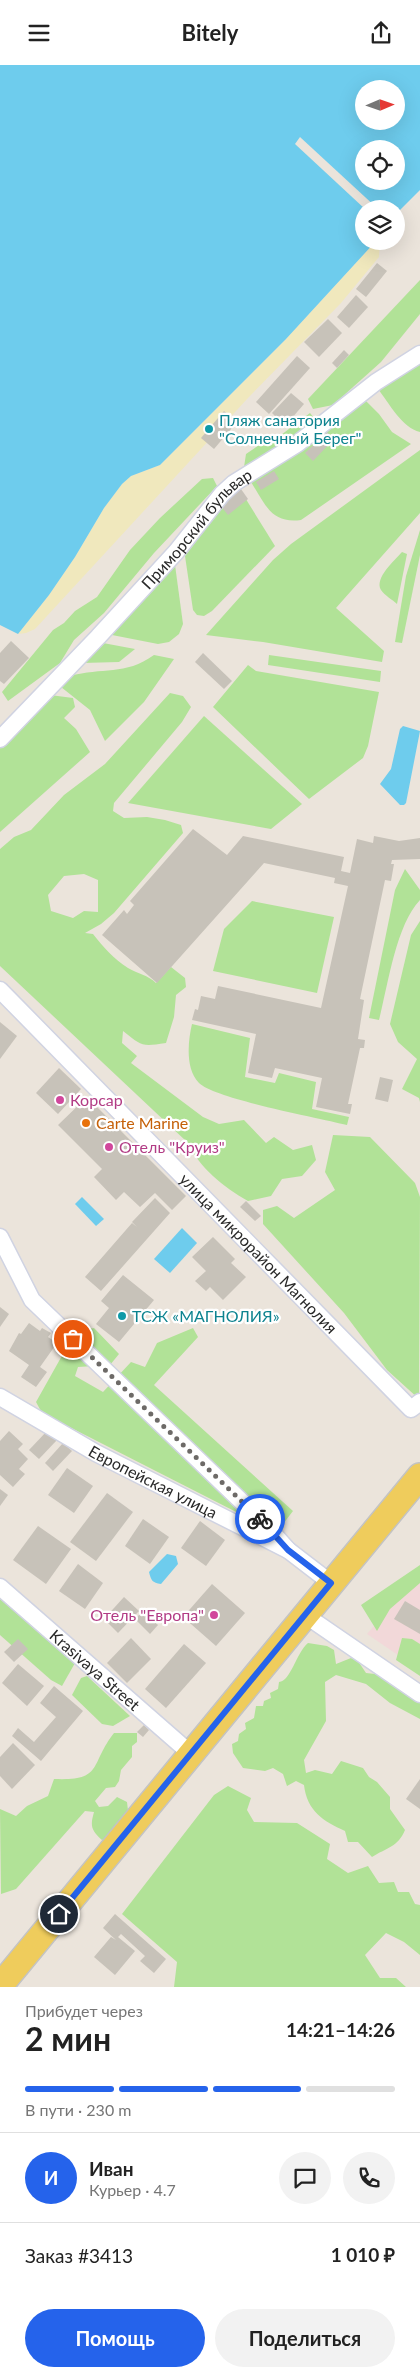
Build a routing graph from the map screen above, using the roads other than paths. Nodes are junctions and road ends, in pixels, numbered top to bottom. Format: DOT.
graph roads {
  1 [pos="420,354"];
  2 [pos="0,739"];
  3 [pos="0,989"];
  4 [pos="0,1237"];
  5 [pos="0,1397"];
  6 [pos="415,1406"];
  7 [pos="420,1476"];
  8 [pos="288,1550"];
  9 [pos="331,1583"];
  10 [pos="0,1587"];
  11 [pos="305,1615"];
  12 [pos="420,1694"];
  13 [pos="190,1753"];
  14 [pos="2,1986"];
  1 -- 2 [label="street, Приморский бульвар"];
  3 -- 6 [label="street, улица микрорайон Магнолия"];
  4 -- 8 [label="street"];
  5 -- 8 [label="street, Европейская улица"];
  7 -- 9 [label="main road"];
  8 -- 9 [label="street, Европейская улица"];
  9 -- 11 [label="main road"];
  10 -- 13 [label="street, Krasivaya Street"];
  11 -- 12 [label="street"];
  11 -- 13 [label="main road"];
  13 -- 14 [label="main road"];
}
